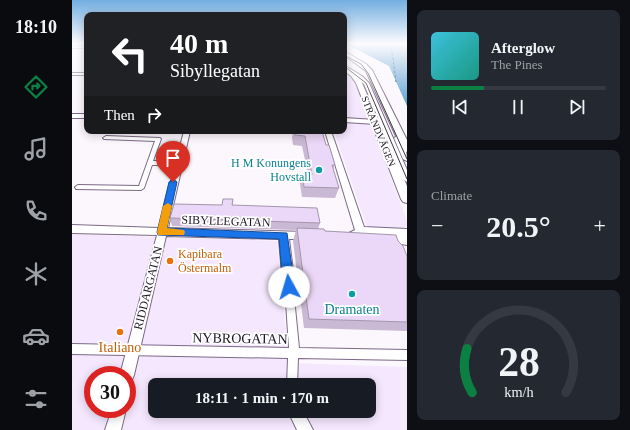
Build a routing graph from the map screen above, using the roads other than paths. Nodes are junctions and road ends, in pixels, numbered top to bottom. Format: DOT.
graph roads {
  1 [pos="361,64"];
  2 [pos="362,64"];
  3 [pos="347,69"];
  4 [pos="347,70"];
  5 [pos="72,74"];
  6 [pos="84,74"];
  7 [pos="72,116"];
  8 [pos="84,116"];
  9 [pos="347,120"];
  10 [pos="376,122"];
  11 [pos="186,134"];
  12 [pos="329,134"];
  13 [pos="106,138"];
  14 [pos="407,149"];
  15 [pos="407,159"];
  16 [pos="149,163"];
  17 [pos="178,163"];
  18 [pos="407,179"];
  19 [pos="78,187"];
  20 [pos="407,199"];
  21 [pos="72,228"];
  22 [pos="162,232"];
  23 [pos="358,233"];
  24 [pos="407,233"];
  25 [pos="284,236"];
  26 [pos="314,236"];
  27 [pos="336,236"];
  28 [pos="407,241"];
  29 [pos="289,287"];
  30 [pos="72,349"];
  31 [pos="133,351"];
  32 [pos="294,353"];
  33 [pos="407,355"];
  34 [pos="129,366"];
  35 [pos="292,378"];
  36 [pos="116,418"];
  37 [pos="299,418"];
  38 [pos="113,430"];
  39 [pos="305,430"];
  1 -- 15 [label="street, STRANDVÄGEN"];
  2 -- 14 [label="street, STRANDVÄGEN"];
  3 -- 18 [label="street, STRANDVÄGEN"];
  4 -- 10 [label="street, STRANDVÄGEN"];
  5 -- 6 [label="street"];
  7 -- 8 [label="street"];
  9 -- 10 [label="street"];
  10 -- 20 [label="street, STRANDVÄGEN"];
  11 -- 17 [label="street, RIDDARGATAN"];
  12 -- 23 [label="street"];
  13 -- 16 [label="street"];
  16 -- 17 [label="street"];
  16 -- 19 [label="street"];
  17 -- 22 [label="street, RIDDARGATAN"];
  21 -- 22 [label="street, SIBYLLEGATAN"];
  22 -- 25 [label="street, SIBYLLEGATAN"];
  22 -- 31 [label="street, RIDDARGATAN"];
  23 -- 24 [label="street"];
  23 -- 27 [label="street"];
  23 -- 28 [label="street"];
  25 -- 26 [label="street, SIBYLLEGATAN"];
  25 -- 29 [label="street"];
  29 -- 32 [label="street"];
  30 -- 31 [label="street, NYBROGATAN"];
  31 -- 32 [label="street, NYBROGATAN"];
  31 -- 34 [label="street, RIDDARGATAN"];
  32 -- 33 [label="street, NYBROGATAN"];
  32 -- 35 [label="street"];
  36 -- 38 [label="street"];
  37 -- 39 [label="street"];
}
